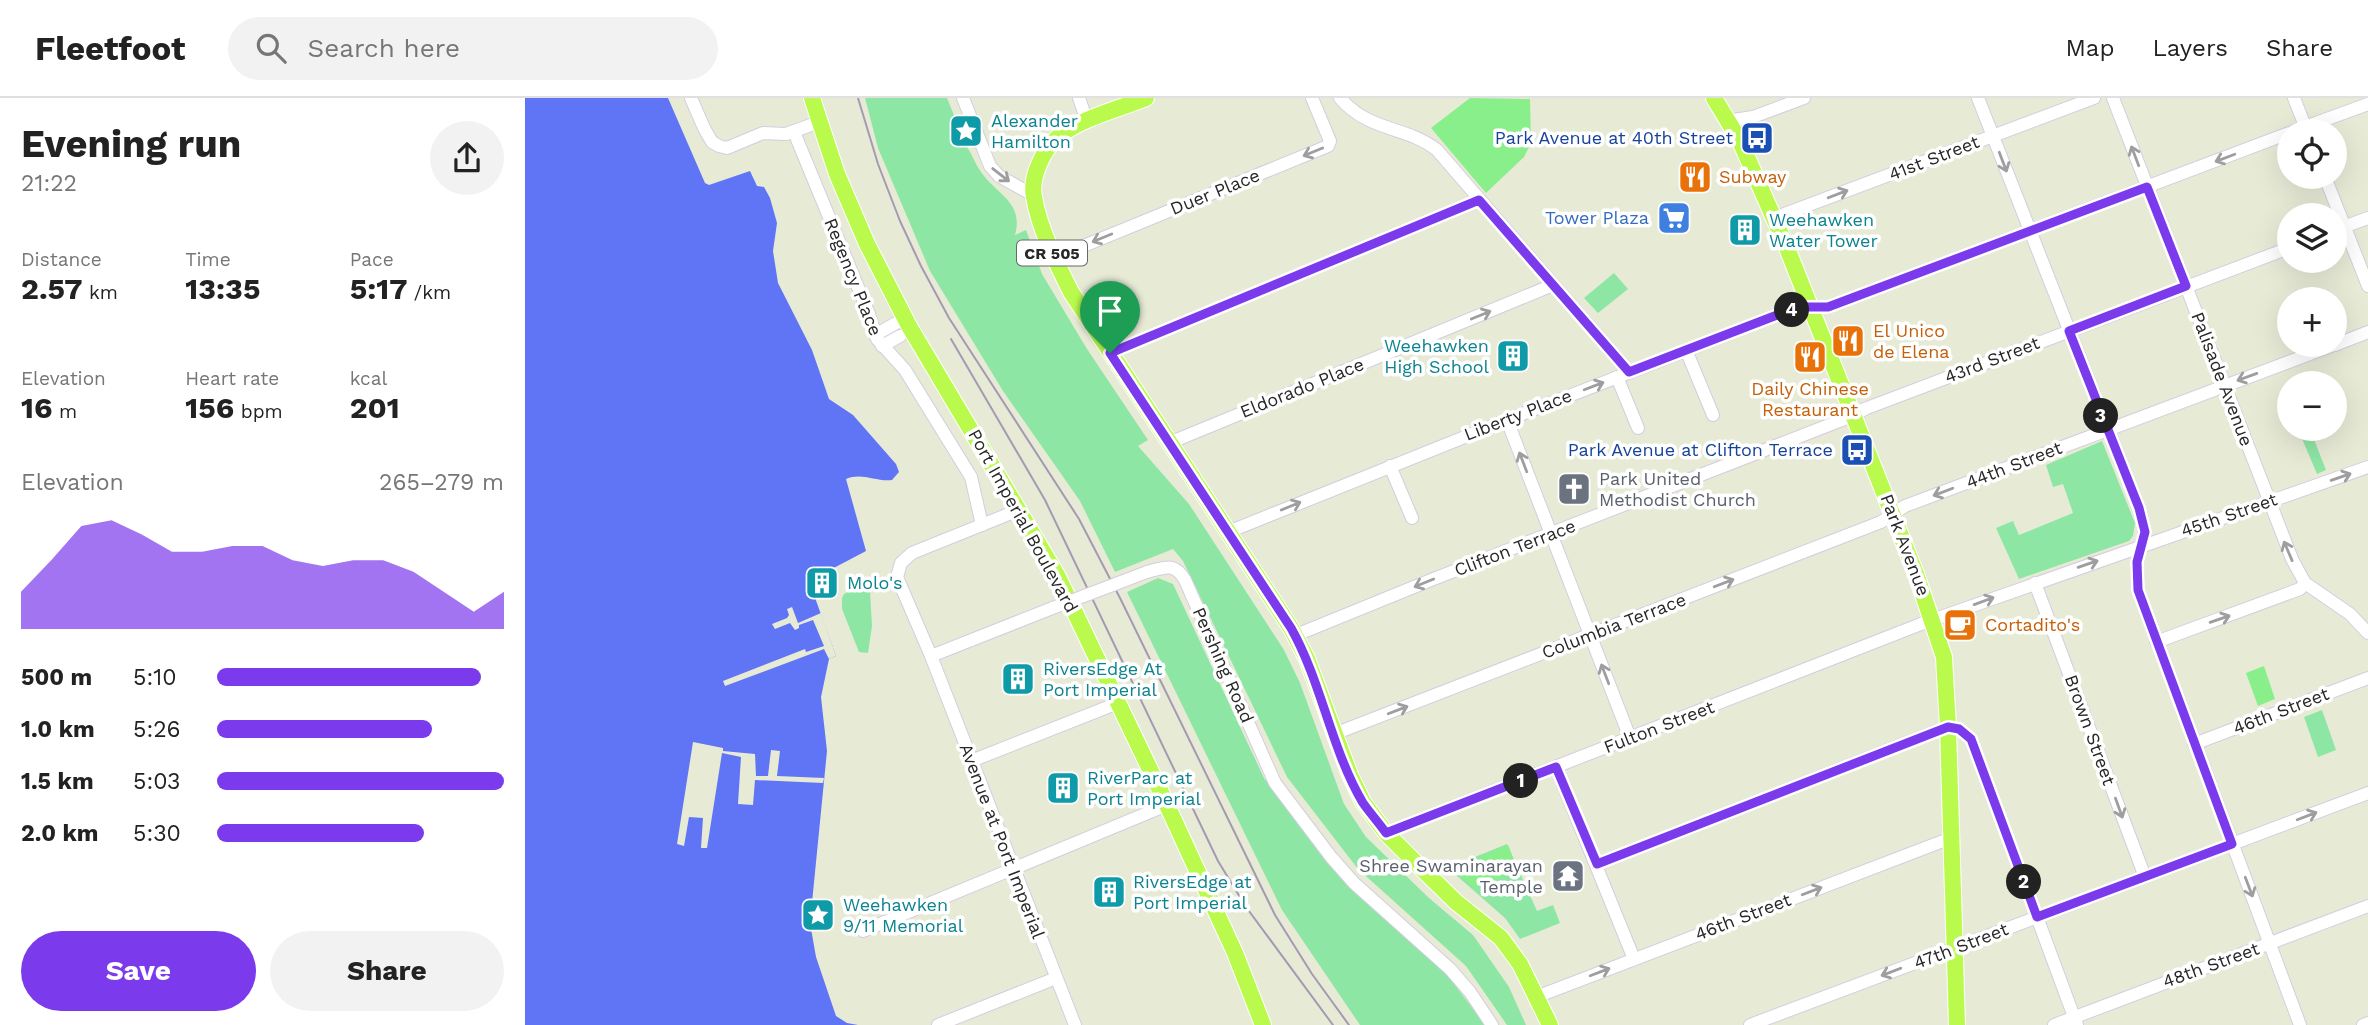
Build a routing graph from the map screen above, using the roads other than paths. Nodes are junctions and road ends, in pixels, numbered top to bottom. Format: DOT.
graph roads {
  1 [pos="691,98"];
  2 [pos="812,98"];
  3 [pos="963,98"];
  4 [pos="1079,98"];
  5 [pos="1146,98"];
  6 [pos="1312,98"];
  7 [pos="1340,98"];
  8 [pos="1714,98"];
  9 [pos="1804,98"];
  10 [pos="1978,98"];
  11 [pos="2094,98"];
  12 [pos="2113,98"];
  13 [pos="2294,98"];
  14 [pos="2368,103"];
  15 [pos="2299,119"];
  16 [pos="2329,119"];
  17 [pos="1087,121"];
  18 [pos="1727,121"];
  19 [pos="819,122"];
  20 [pos="794,132"];
  21 [pos="1993,136"];
  22 [pos="2277,138"];
  23 [pos="2147,187"];
  24 [pos="1033,195"];
  25 [pos="1479,200"];
  26 [pos="1774,218"];
  27 [pos="2368,218"];
  28 [pos="2347,226"];
  29 [pos="2030,232"];
  30 [pos="2347,243"];
  31 [pos="2277,252"];
  32 [pos="1054,258"];
  33 [pos="1553,285"];
  34 [pos="2186,286"];
  35 [pos="2368,286"];
  36 [pos="1811,309"];
  37 [pos="905,318"];
  38 [pos="2069,331"];
  39 [pos="2368,332"];
  40 [pos="875,335"];
  41 [pos="899,336"];
  42 [pos="2347,340"];
  43 [pos="882,346"];
  44 [pos="1686,350"];
  45 [pos="1110,353"];
  46 [pos="2301,357"];
  47 [pos="1623,374"];
  48 [pos="2225,385"];
  49 [pos="1852,414"];
  50 [pos="1713,415"];
  51 [pos="1507,420"];
  52 [pos="1638,428"];
  53 [pos="2107,430"];
  54 [pos="1169,443"];
  55 [pos="1390,466"];
  56 [pos="2368,467"];
  57 [pos="2269,502"];
  58 [pos="1020,510"];
  59 [pos="1893,514"];
  60 [pos="1412,518"];
  61 [pos="982,525"];
  62 [pos="1228,532"];
  63 [pos="1551,534"];
  64 [pos="2141,545"];
  65 [pos="2035,583"];
  66 [pos="2305,583"];
  67 [pos="1933,620"];
  68 [pos="2368,633"];
  69 [pos="1296,635"];
  70 [pos="1590,635"];
  71 [pos="2156,642"];
  72 [pos="931,656"];
  73 [pos="2368,678"];
  74 [pos="1118,703"];
  75 [pos="1948,727"];
  76 [pos="1334,734"];
  77 [pos="1630,738"];
  78 [pos="2195,744"];
  79 [pos="971,761"];
  80 [pos="1556,767"];
  81 [pos="2368,793"];
  82 [pos="1167,805"];
  83 [pos="1386,833"];
  84 [pos="1951,838"];
  85 [pos="2232,844"];
  86 [pos="1597,864"];
  87 [pos="1013,869"];
  88 [pos="2145,877"];
  89 [pos="2368,906"];
  90 [pos="2037,917"];
  91 [pos="863,931"];
  92 [pos="2271,943"];
  93 [pos="1955,948"];
  94 [pos="1634,959"];
  95 [pos="1056,978"];
  96 [pos="1536,997"];
  97 [pos="2076,1021"];
  98 [pos="2368,1023"];
  99 [pos="938,1025"];
  100 [pos="1075,1025"];
  101 [pos="1263,1025"];
  102 [pos="1492,1025"];
  103 [pos="1550,1025"];
  104 [pos="1750,1025"];
  105 [pos="1957,1025"];
  106 [pos="2053,1025"];
  107 [pos="2300,1025"];
  108 [pos="2363,1025"];
  1 -- 20 [label="street"];
  2 -- 19 [label="main road, Port Imperial Boulevard"];
  3 -- 24 [label="street, one-way"];
  4 -- 17 [label="street"];
  5 -- 17 [label="main road"];
  6 -- 32 [label="street, Duer Place, one-way"];
  7 -- 25 [label="street"];
  8 -- 18 [label="main road, Park Avenue"];
  9 -- 18 [label="street"];
  10 -- 21 [label="street"];
  11 -- 21 [label="street, 41st Street"];
  23 -- 12 [label="street, Palisade Avenue, one-way"];
  13 -- 15 [label="street"];
  14 -- 16 [label="street"];
  17 -- 24 [label="main road"];
  18 -- 26 [label="main road, Park Avenue"];
  19 -- 20 [label="street"];
  19 -- 37 [label="main road, Port Imperial Boulevard"];
  20 -- 40 [label="street, Regency Place"];
  26 -- 21 [label="street, 41st Street, one-way"];
  21 -- 29 [label="street, one-way"];
  22 -- 23 [label="street, Liberty Place, one-way"];
  23 -- 29 [label="street, Liberty Place"];
  23 -- 34 [label="street, Palisade Avenue"];
  24 -- 32 [label="main road, CR 505"];
  25 -- 33 [label="street"];
  25 -- 45 [label="street"];
  26 -- 36 [label="main road, Park Avenue"];
  27 -- 28 [label="street"];
  29 -- 36 [label="street, Liberty Place"];
  29 -- 38 [label="street"];
  30 -- 35 [label="street"];
  31 -- 34 [label="street, 43rd Street"];
  32 -- 45 [label="main road, CR 505"];
  33 -- 47 [label="street"];
  54 -- 33 [label="street, Eldorado Place, one-way"];
  34 -- 38 [label="street, 43rd Street"];
  34 -- 48 [label="street, Palisade Avenue"];
  36 -- 44 [label="street, Liberty Place"];
  36 -- 49 [label="main road, Park Avenue"];
  37 -- 40 [label="street"];
  37 -- 58 [label="main road, Port Imperial Boulevard"];
  38 -- 49 [label="street, 43rd Street"];
  38 -- 53 [label="street"];
  39 -- 42 [label="street, 44th Street"];
  40 -- 43 [label="street, Regency Place"];
  41 -- 43 [label="street"];
  43 -- 61 [label="street, Regency Place"];
  44 -- 47 [label="street, Liberty Place"];
  44 -- 50 [label="street"];
  45 -- 54 [label="main road, CR 505"];
  46 -- 48 [label="street, 44th Street, one-way"];
  51 -- 47 [label="street, Liberty Place, one-way"];
  47 -- 52 [label="street"];
  48 -- 53 [label="street, 44th Street"];
  48 -- 57 [label="street, Palisade Avenue"];
  49 -- 59 [label="main road, Park Avenue"];
  49 -- 63 [label="street, Clifton Terrace"];
  51 -- 55 [label="street, Liberty Place"];
  63 -- 51 [label="street, one-way"];
  53 -- 59 [label="street, 44th Street, one-way"];
  53 -- 64 [label="street"];
  54 -- 62 [label="main road, CR 505"];
  55 -- 60 [label="street"];
  62 -- 55 [label="street, Liberty Place, one-way"];
  57 -- 56 [label="street, 45th Street, one-way"];
  57 -- 64 [label="street, 45th Street"];
  66 -- 57 [label="street, Palisade Avenue, one-way"];
  58 -- 61 [label="street"];
  58 -- 74 [label="main road, Port Imperial Boulevard"];
  59 -- 67 [label="main road, Park Avenue"];
  70 -- 59 [label="street, Columbia Terrace, one-way"];
  61 -- 72 [label="street"];
  62 -- 69 [label="main road, CR 505"];
  63 -- 69 [label="street, Clifton Terrace, one-way"];
  63 -- 70 [label="street"];
  65 -- 64 [label="street, 45th Street, one-way"];
  64 -- 71 [label="street"];
  67 -- 65 [label="street, 45th Street, one-way"];
  65 -- 88 [label="street, Brown Street, one-way"];
  66 -- 68 [label="street, Palisade Avenue"];
  71 -- 66 [label="street, one-way"];
  67 -- 75 [label="main road, Park Avenue"];
  67 -- 77 [label="street, Fulton Street"];
  69 -- 76 [label="main road, CR 505"];
  76 -- 70 [label="street, Columbia Terrace, one-way"];
  77 -- 70 [label="street, one-way"];
  71 -- 78 [label="street"];
  72 -- 79 [label="street, Avenue at Port Imperial"];
  72 -- 102 [label="street, Pershing Road, bridge"];
  73 -- 78 [label="street, 46th Street"];
  74 -- 79 [label="street"];
  74 -- 82 [label="main road, Port Imperial Boulevard"];
  75 -- 84 [label="main road, Park Avenue"];
  75 -- 86 [label="street"];
  75 -- 90 [label="street"];
  76 -- 83 [label="main road, CR 505"];
  77 -- 80 [label="street, Fulton Street"];
  78 -- 85 [label="street"];
  79 -- 87 [label="street, Avenue at Port Imperial"];
  80 -- 83 [label="street, Fulton Street"];
  80 -- 86 [label="street"];
  85 -- 81 [label="street, 47th Street, one-way"];
  82 -- 87 [label="street"];
  82 -- 101 [label="main road, Port Imperial Boulevard"];
  83 -- 96 [label="main road, CR 505"];
  84 -- 93 [label="main road, Park Avenue"];
  94 -- 84 [label="street, 46th Street, one-way"];
  85 -- 88 [label="street, 47th Street"];
  85 -- 92 [label="street, one-way"];
  86 -- 94 [label="street"];
  87 -- 91 [label="street"];
  87 -- 95 [label="street, Avenue at Port Imperial"];
  88 -- 90 [label="street, 47th Street"];
  89 -- 92 [label="street, 48th Street"];
  90 -- 93 [label="street, 47th Street"];
  90 -- 97 [label="street"];
  92 -- 97 [label="street, 48th Street"];
  92 -- 107 [label="street"];
  93 -- 104 [label="street, 47th Street, one-way"];
  93 -- 105 [label="main road, Park Avenue"];
  96 -- 94 [label="street, 46th Street, one-way"];
  95 -- 99 [label="street"];
  95 -- 100 [label="street, Avenue at Port Imperial"];
  96 -- 103 [label="main road, CR 505"];
  97 -- 106 [label="street, 48th Street"];
  98 -- 108 [label="street"];
}
